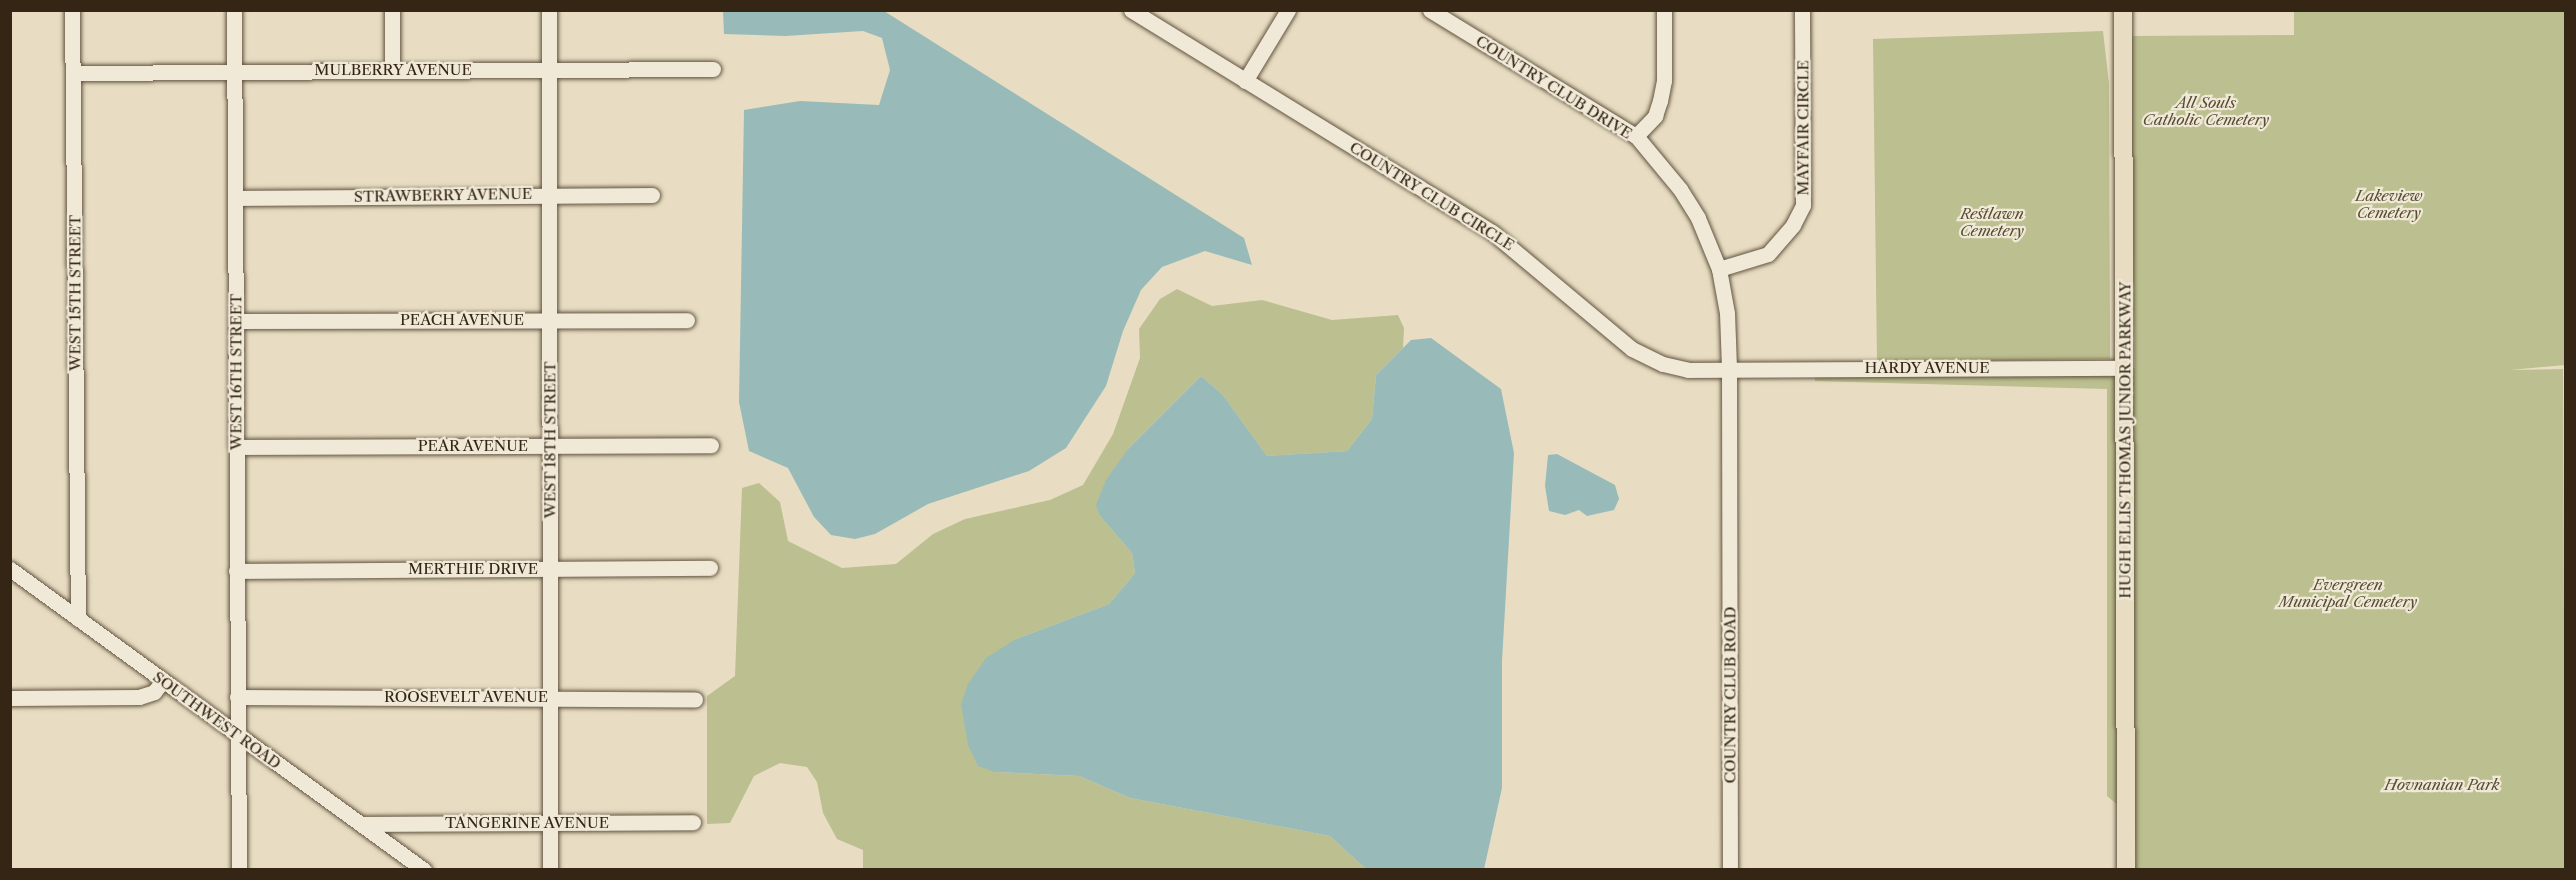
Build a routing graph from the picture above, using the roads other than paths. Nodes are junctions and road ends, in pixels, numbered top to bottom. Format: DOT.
graph roads {
  1 [pos="72,10"];
  2 [pos="234,10"];
  3 [pos="392,10"];
  4 [pos="549,10"];
  5 [pos="1131,10"];
  6 [pos="1288,10"];
  7 [pos="1430,10"];
  8 [pos="1664,10"];
  9 [pos="1802,10"];
  10 [pos="2123,10"];
  11 [pos="713,69"];
  12 [pos="550,70"];
  13 [pos="234,71"];
  14 [pos="392,71"];
  15 [pos="73,73"];
  16 [pos="1245,81"];
  17 [pos="1636,136"];
  18 [pos="550,194"];
  19 [pos="651,195"];
  20 [pos="234,198"];
  21 [pos="1719,270"];
  22 [pos="550,320"];
  23 [pos="687,320"];
  24 [pos="237,321"];
  25 [pos="1729,368"];
  26 [pos="2125,368"];
  27 [pos="711,445"];
  28 [pos="549,446"];
  29 [pos="236,447"];
  30 [pos="1730,520"];
  31 [pos="710,568"];
  32 [pos="550,569"];
  33 [pos="236,571"];
  34 [pos="15,575"];
  35 [pos="78,619"];
  36 [pos="163,681"];
  37 [pos="237,697"];
  38 [pos="550,697"];
  39 [pos="10,698"];
  40 [pos="695,699"];
  41 [pos="236,734"];
  42 [pos="693,822"];
  43 [pos="550,823"];
  44 [pos="361,824"];
  45 [pos="239,870"];
  46 [pos="424,870"];
  47 [pos="550,870"];
  48 [pos="1731,870"];
  49 [pos="2126,870"];
  1 -- 15 [label="street, WEST 15TH STREET"];
  2 -- 13 [label="street, WEST 16TH STREET"];
  3 -- 14 [label="street"];
  4 -- 12 [label="street, WEST 18TH STREET"];
  5 -- 16 [label="street, COUNTRY CLUB CIRCLE"];
  6 -- 16 [label="street"];
  7 -- 17 [label="street, COUNTRY CLUB DRIVE"];
  8 -- 17 [label="street"];
  9 -- 21 [label="street, MAYFAIR CIRCLE"];
  10 -- 26 [label="main road, HUGH ELLIS THOMAS JUNIOR PARKWAY"];
  11 -- 12 [label="street, MULBERRY AVENUE"];
  12 -- 14 [label="street, MULBERRY AVENUE"];
  12 -- 18 [label="street, WEST 18TH STREET"];
  13 -- 14 [label="street, MULBERRY AVENUE"];
  13 -- 15 [label="street, MULBERRY AVENUE"];
  13 -- 20 [label="street, WEST 16TH STREET"];
  15 -- 35 [label="street, WEST 15TH STREET"];
  16 -- 25 [label="street, COUNTRY CLUB CIRCLE"];
  17 -- 21 [label="street, COUNTRY CLUB DRIVE"];
  18 -- 19 [label="street, STRAWBERRY AVENUE"];
  18 -- 20 [label="street, STRAWBERRY AVENUE"];
  18 -- 22 [label="street, WEST 18TH STREET"];
  20 -- 24 [label="street, WEST 16TH STREET"];
  21 -- 25 [label="street, COUNTRY CLUB DRIVE"];
  22 -- 23 [label="street, PEACH AVENUE"];
  22 -- 24 [label="street, PEACH AVENUE"];
  22 -- 28 [label="street, WEST 18TH STREET"];
  24 -- 29 [label="street, WEST 16TH STREET"];
  25 -- 26 [label="street, HARDY AVENUE"];
  25 -- 30 [label="street, COUNTRY CLUB DRIVE"];
  26 -- 49 [label="main road, HUGH ELLIS THOMAS JUNIOR PARKWAY"];
  27 -- 28 [label="street, PEAR AVENUE"];
  28 -- 29 [label="street, PEAR AVENUE"];
  28 -- 32 [label="street, WEST 18TH STREET"];
  29 -- 33 [label="street, WEST 16TH STREET"];
  30 -- 48 [label="street, COUNTRY CLUB ROAD"];
  31 -- 32 [label="street, MERTHIE DRIVE"];
  32 -- 33 [label="street, MERTHIE DRIVE"];
  32 -- 38 [label="street, WEST 18TH STREET"];
  33 -- 37 [label="street, WEST 16TH STREET"];
  34 -- 35 [label="street, SOUTHWEST ROAD"];
  35 -- 36 [label="street, SOUTHWEST ROAD"];
  36 -- 39 [label="street"];
  36 -- 41 [label="street, SOUTHWEST ROAD"];
  37 -- 38 [label="street, ROOSEVELT AVENUE"];
  37 -- 41 [label="street, WEST 16TH STREET"];
  38 -- 40 [label="street, ROOSEVELT AVENUE"];
  38 -- 43 [label="street, WEST 18TH STREET"];
  41 -- 44 [label="street, SOUTHWEST ROAD"];
  41 -- 45 [label="street, WEST 16TH STREET"];
  42 -- 43 [label="street, TANGERINE AVENUE"];
  43 -- 44 [label="street, TANGERINE AVENUE"];
  43 -- 47 [label="street, WEST 18TH STREET"];
  44 -- 46 [label="street, SOUTHWEST ROAD"];
}
